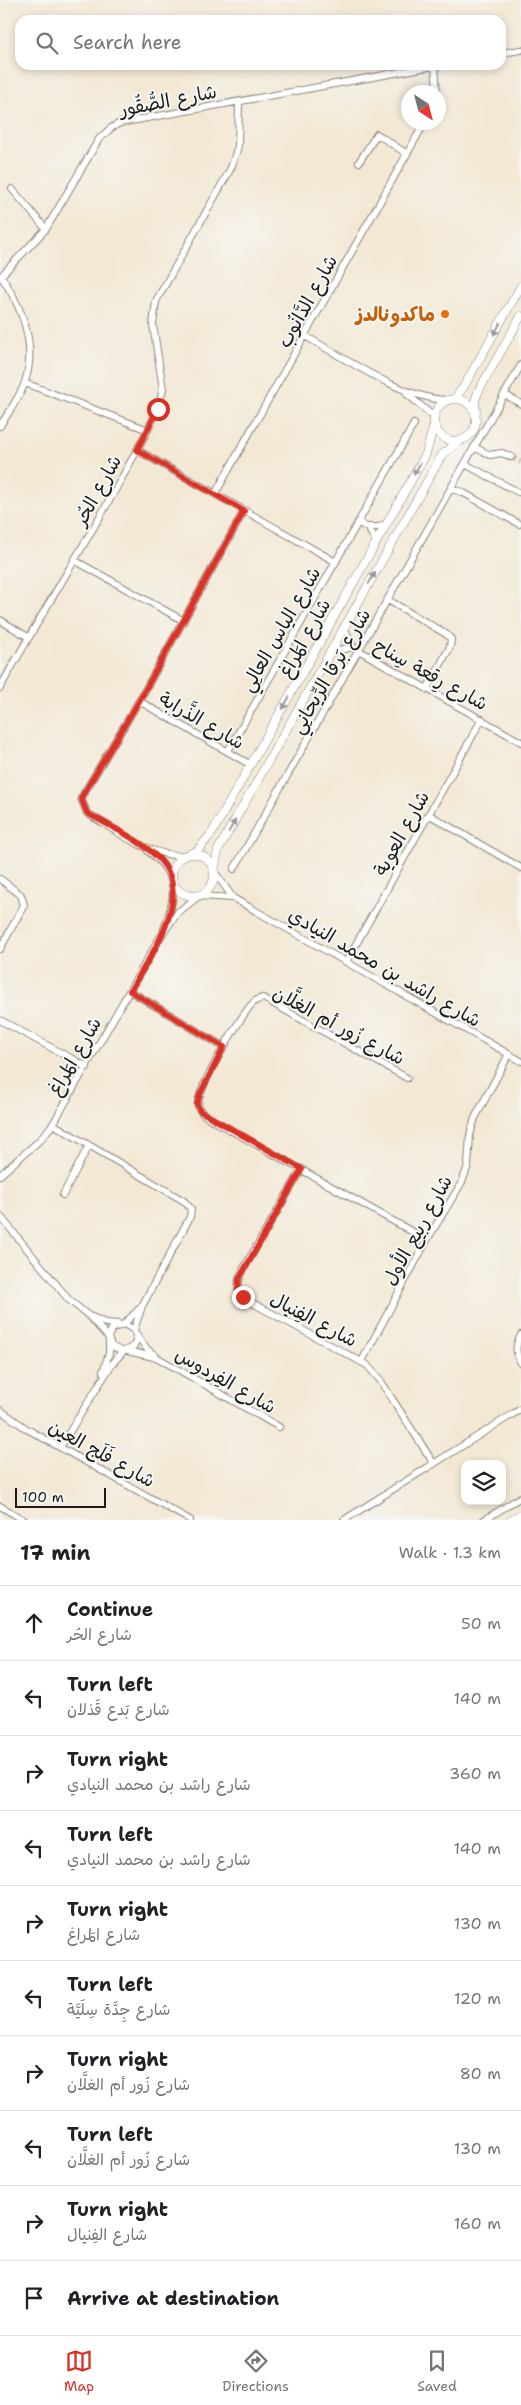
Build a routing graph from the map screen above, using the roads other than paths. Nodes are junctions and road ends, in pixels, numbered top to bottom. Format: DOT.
graph roads {
  1 [pos="521,50"];
  2 [pos="506,52"];
  3 [pos="410,70"];
  4 [pos="437,70"];
  5 [pos="437,85"];
  6 [pos="239,102"];
  7 [pos="420,130"];
  8 [pos="407,154"];
  9 [pos="359,162"];
  10 [pos="12,188"];
  11 [pos="46,229"];
  12 [pos="0,276"];
  13 [pos="521,286"];
  14 [pos="521,316"];
  15 [pos="305,336"];
  16 [pos="521,365"];
  17 [pos="25,383"];
  18 [pos="404,391"];
  19 [pos="504,394"];
  20 [pos="455,398"];
  21 [pos="446,400"];
  22 [pos="521,404"];
  23 [pos="476,414"];
  24 [pos="434,420"];
  25 [pos="414,424"];
  26 [pos="0,426"];
  27 [pos="148,430"];
  28 [pos="461,440"];
  29 [pos="474,447"];
  30 [pos="137,450"];
  31 [pos="511,457"];
  32 [pos="465,464"];
  33 [pos="451,489"];
  34 [pos="518,492"];
  35 [pos="215,494"];
  36 [pos="244,511"];
  37 [pos="358,522"];
  38 [pos="386,524"];
  39 [pos="519,524"];
  40 [pos="367,527"];
  41 [pos="376,542"];
  42 [pos="74,560"];
  43 [pos="336,562"];
  44 [pos="388,600"];
  45 [pos="0,620"];
  46 [pos="184,621"];
  47 [pos="344,627"];
  48 [pos="28,637"];
  49 [pos="356,649"];
  50 [pos="331,652"];
  51 [pos="0,688"];
  52 [pos="427,689"];
  53 [pos="139,701"];
  54 [pos="482,719"];
  55 [pos="521,742"];
  56 [pos="228,751"];
  57 [pos="251,765"];
  58 [pos="428,814"];
  59 [pos="139,844"];
  60 [pos="184,856"];
  61 [pos="521,868"];
  62 [pos="234,869"];
  63 [pos="214,871"];
  64 [pos="0,879"];
  65 [pos="172,880"];
  66 [pos="199,896"];
  67 [pos="233,898"];
  68 [pos="159,940"];
  69 [pos="0,948"];
  70 [pos="346,962"];
  71 [pos="130,991"];
  72 [pos="0,1020"];
  73 [pos="224,1047"];
  74 [pos="509,1054"];
  75 [pos="521,1061"];
  76 [pos="87,1067"];
  77 [pos="407,1078"];
  78 [pos="53,1124"];
  79 [pos="89,1145"];
  80 [pos="302,1169"];
  81 [pos="0,1175"];
  82 [pos="63,1195"];
  83 [pos="0,1216"];
  84 [pos="427,1240"];
  85 [pos="142,1306"];
  86 [pos="89,1316"];
  87 [pos="122,1324"];
  88 [pos="135,1332"];
  89 [pos="521,1335"];
  90 [pos="109,1339"];
  91 [pos="125,1352"];
  92 [pos="158,1358"];
  93 [pos="362,1361"];
  94 [pos="521,1363"];
  95 [pos="100,1381"];
  96 [pos="521,1409"];
  97 [pos="0,1410"];
  98 [pos="280,1427"];
  99 [pos="60,1447"];
  100 [pos="434,1464"];
  101 [pos="521,1497"];
  102 [pos="0,1506"];
  103 [pos="521,1514"];
  104 [pos="24,1520"];
  105 [pos="190,1520"];
  106 [pos="344,1520"];
  107 [pos="484,1520"];
  108 [pos="511,1520"];
  1 -- 2 [label="street"];
  3 -- 6 [label="street, شارع الصُّقُور"];
  4 -- 5 [label="street"];
  6 -- 11 [label="street, شارع الصُّقُور"];
  6 -- 27 [label="street, شارع الحُر"];
  7 -- 8 [label="street, شارع الدَّانُوب"];
  8 -- 9 [label="street"];
  8 -- 15 [label="street, شارع الدَّانُوب"];
  10 -- 11 [label="street"];
  11 -- 12 [label="street, شارع الصُّقُور"];
  12 -- 17 [label="street"];
  13 -- 20 [label="street, one-way"];
  14 -- 23 [label="street"];
  15 -- 18 [label="street"];
  15 -- 35 [label="street, شارع الدَّانُوب"];
  16 -- 19 [label="street, شارع بَرقا الرِّيحانِي"];
  17 -- 26 [label="street"];
  17 -- 27 [label="street"];
  18 -- 21 [label="street"];
  18 -- 24 [label="street"];
  19 -- 22 [label="street"];
  19 -- 29 [label="street, شارع بَرقا الرِّيحانِي"];
  20 -- 21 [label="street"];
  20 -- 23 [label="street"];
  21 -- 24 [label="street"];
  23 -- 28 [label="street"];
  24 -- 28 [label="street"];
  24 -- 38 [label="street, شارع المَراغ, one-way"];
  25 -- 37 [label="street, شارع الياس العالِي"];
  27 -- 30 [label="street, شارع الحُر"];
  47 -- 28 [label="street, شارع المَراغ, one-way"];
  29 -- 31 [label="street"];
  29 -- 32 [label="street, شارع بَرقا الرِّيحانِي"];
  30 -- 35 [label="street"];
  30 -- 42 [label="street, شارع الحُر"];
  32 -- 33 [label="street, شارع بَرقا الرِّيحانِي"];
  32 -- 34 [label="street"];
  33 -- 39 [label="street"];
  33 -- 44 [label="street, شارع بَرقا الرِّيحانِي"];
  35 -- 36 [label="street"];
  36 -- 43 [label="street"];
  36 -- 46 [label="street"];
  37 -- 40 [label="street"];
  37 -- 43 [label="street, شارع الياس العالِي"];
  38 -- 40 [label="street"];
  38 -- 41 [label="street, شارع المَراغ"];
  40 -- 41 [label="street"];
  41 -- 57 [label="street, شارع المَراغ, one-way"];
  42 -- 46 [label="street"];
  42 -- 48 [label="street, شارع الحُر"];
  43 -- 56 [label="street, شارع الياس العالِي"];
  44 -- 49 [label="street, شارع بَرقا الرِّيحانِي"];
  44 -- 52 [label="street"];
  45 -- 48 [label="street"];
  46 -- 53 [label="street"];
  47 -- 49 [label="street, شارع رِقعة سِناح"];
  47 -- 50 [label="street, شارع المَراغ"];
  48 -- 51 [label="street, شارع الحُر"];
  49 -- 50 [label="street, شارع رِقعة سِناح"];
  49 -- 52 [label="street, شارع رِقعة سِناح"];
  49 -- 62 [label="street, شارع بَرقا الرِّيحانِي"];
  63 -- 50 [label="street, شارع المَراغ, one-way"];
  52 -- 54 [label="street, شارع رِقعة سِناح"];
  53 -- 56 [label="street, شارع الذَّرابة"];
  53 -- 59 [label="street"];
  54 -- 55 [label="street, شارع رِقعة سِناح"];
  54 -- 58 [label="street, شارع العوية"];
  56 -- 57 [label="street, شارع الذَّرابة"];
  57 -- 60 [label="street, شارع المَراغ"];
  58 -- 61 [label="street"];
  58 -- 70 [label="street, شارع العوية"];
  59 -- 60 [label="street"];
  59 -- 65 [label="street"];
  60 -- 63 [label="street"];
  60 -- 65 [label="street"];
  63 -- 66 [label="street"];
  63 -- 67 [label="street, شارع راشد بن محمد النيادي"];
  64 -- 69 [label="street"];
  65 -- 66 [label="street"];
  65 -- 68 [label="street, شارع المَراغ"];
  66 -- 67 [label="street, شارع راشد بن محمد النيادي"];
  66 -- 68 [label="street, شارع المَراغ"];
  67 -- 70 [label="street, شارع راشد بن محمد النيادي"];
  68 -- 71 [label="street, شارع المَراغ"];
  70 -- 74 [label="street, شارع راشد بن محمد النيادي"];
  71 -- 73 [label="street"];
  71 -- 76 [label="street, شارع المَراغ"];
  72 -- 76 [label="street"];
  73 -- 77 [label="street, شارع زُور أم الغلَّان"];
  73 -- 80 [label="street, شارع زُور أم الغلَّان"];
  74 -- 75 [label="street, شارع راشد بن محمد النيادي"];
  74 -- 84 [label="street, شارع ربيع الأول"];
  76 -- 78 [label="street, شارع المَراغ"];
  78 -- 79 [label="street"];
  78 -- 81 [label="street, شارع المَراغ"];
  79 -- 82 [label="street"];
  79 -- 85 [label="street"];
  80 -- 84 [label="street, شارع زُور أم الغلَّان"];
  80 -- 93 [label="street, شارع الفِنيال"];
  83 -- 86 [label="street"];
  84 -- 93 [label="street, شارع ربيع الأول"];
  85 -- 87 [label="street"];
  85 -- 88 [label="street"];
  86 -- 87 [label="street"];
  86 -- 90 [label="street"];
  87 -- 88 [label="street"];
  87 -- 90 [label="street"];
  88 -- 91 [label="street"];
  88 -- 92 [label="street, شارع الفِردوس"];
  89 -- 94 [label="street"];
  90 -- 91 [label="street"];
  90 -- 95 [label="street"];
  91 -- 92 [label="street, شارع الفِردوس"];
  91 -- 95 [label="street"];
  92 -- 98 [label="street, شارع الفِردوس"];
  93 -- 100 [label="street, شارع الفِنيال"];
  95 -- 99 [label="street"];
  96 -- 100 [label="street"];
  97 -- 99 [label="street, شارع فَلَج العين"];
  99 -- 105 [label="street, شارع فَلَج العين"];
  100 -- 106 [label="street"];
  101 -- 107 [label="street"];
  102 -- 104 [label="street"];
  103 -- 108 [label="street"];
}
